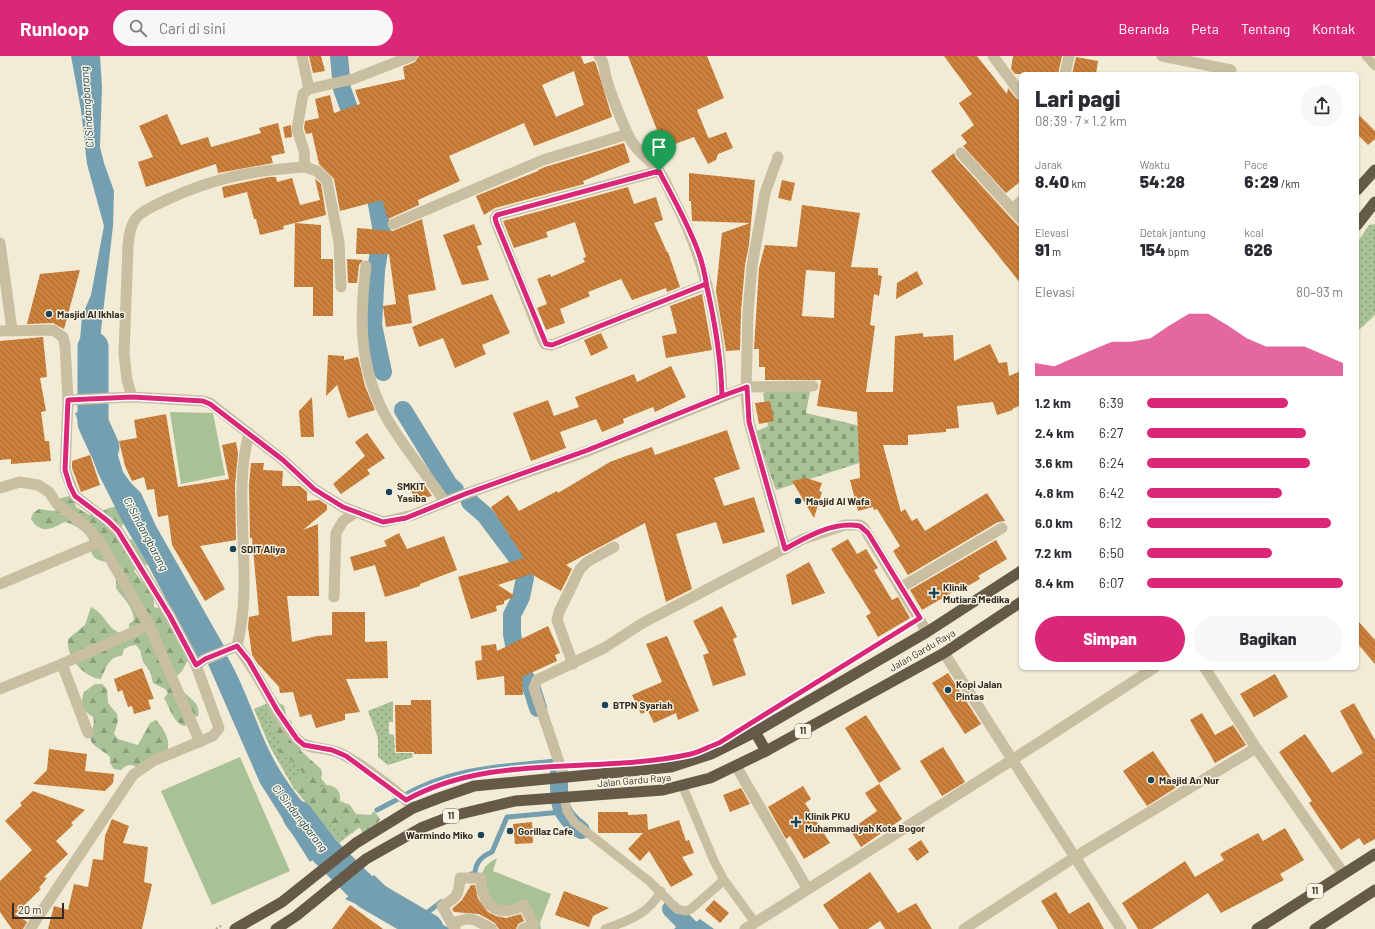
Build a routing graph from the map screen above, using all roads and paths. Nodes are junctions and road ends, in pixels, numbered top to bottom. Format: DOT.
graph roads {
  1 [pos="302,56"];
  2 [pos="412,56"];
  3 [pos="599,56"];
  4 [pos="992,56"];
  5 [pos="1069,56"];
  6 [pos="1162,56"];
  7 [pos="1366,56"];
  8 [pos="1375,66"];
  9 [pos="1231,70"];
  10 [pos="1065,72"];
  11 [pos="309,89"];
  12 [pos="1019,91"];
  13 [pos="628,134"];
  14 [pos="961,153"];
  15 [pos="778,158"];
  16 [pos="305,167"];
  17 [pos="1375,170"];
  18 [pos="659,171"];
  19 [pos="1359,188"];
  20 [pos="1375,202"];
  21 [pos="1017,205"];
  22 [pos="1359,222"];
  23 [pos="393,224"];
  24 [pos="0,243"];
  25 [pos="366,266"];
  26 [pos="706,284"];
  27 [pos="340,288"];
  28 [pos="12,330"];
  29 [pos="0,331"];
  30 [pos="813,386"];
  31 [pos="747,387"];
  32 [pos="722,396"];
  33 [pos="132,397"];
  34 [pos="68,400"];
  35 [pos="249,433"];
  36 [pos="0,488"];
  37 [pos="445,502"];
  38 [pos="356,512"];
  39 [pos="1002,528"];
  40 [pos="100,542"];
  41 [pos="614,547"];
  42 [pos="785,549"];
  43 [pos="1019,572"];
  44 [pos="0,584"];
  45 [pos="900,588"];
  46 [pos="334,597"];
  47 [pos="1019,603"];
  48 [pos="149,625"];
  49 [pos="928,632"];
  50 [pos="237,646"];
  51 [pos="944,653"];
  52 [pos="201,662"];
  53 [pos="62,664"];
  54 [pos="573,664"];
  55 [pos="1151,670"];
  56 [pos="1206,670"];
  57 [pos="0,689"];
  58 [pos="755,732"];
  59 [pos="88,733"];
  60 [pos="200,742"];
  61 [pos="1256,748"];
  62 [pos="766,751"];
  63 [pos="1012,760"];
  64 [pos="736,766"];
  65 [pos="563,777"];
  66 [pos="683,787"];
  67 [pos="564,797"];
  68 [pos="413,808"];
  69 [pos="1375,854"];
  70 [pos="1075,857"];
  71 [pos="1343,873"];
  72 [pos="724,880"];
  73 [pos="807,888"];
  74 [pos="1375,890"];
  75 [pos="661,892"];
  76 [pos="754,921"];
  77 [pos="454,927"];
  78 [pos="1318,928"];
  79 [pos="30,929"];
  80 [pos="235,929"];
  81 [pos="276,929"];
  82 [pos="492,929"];
  83 [pos="523,929"];
  84 [pos="605,929"];
  85 [pos="745,929"];
  86 [pos="964,929"];
  87 [pos="1120,929"];
  88 [pos="1257,929"];
  1 -- 11 [label="street"];
  2 -- 11 [label="street"];
  3 -- 13 [label="street"];
  4 -- 12 [label="street"];
  5 -- 10 [label="street"];
  6 -- 9 [label="street"];
  7 -- 8 [label="lane"];
  11 -- 16 [label="street"];
  13 -- 18 [label="street"];
  13 -- 23 [label="street"];
  14 -- 21 [label="street"];
  15 -- 31 [label="street"];
  16 -- 27 [label="street"];
  16 -- 33 [label="street"];
  17 -- 19 [label="highway"];
  18 -- 26 [label="street"];
  18 -- 26 [label="street"];
  20 -- 22 [label="highway"];
  24 -- 28 [label="street"];
  25 -- 37 [label="street"];
  26 -- 32 [label="street"];
  28 -- 29 [label="street"];
  28 -- 34 [label="street"];
  30 -- 31 [label="street"];
  31 -- 32 [label="street"];
  31 -- 42 [label="street"];
  32 -- 37 [label="street"];
  33 -- 34 [label="street"];
  33 -- 35 [label="street"];
  34 -- 52 [label="street"];
  35 -- 38 [label="street"];
  35 -- 50 [label="street"];
  36 -- 40 [label="street"];
  37 -- 38 [label="street"];
  38 -- 46 [label="street"];
  39 -- 45 [label="street"];
  40 -- 44 [label="street"];
  40 -- 48 [label="street"];
  41 -- 54 [label="street"];
  42 -- 45 [label="street"];
  42 -- 54 [label="street"];
  43 -- 49 [label="highway, Jalan Gardu Raya / 11"];
  45 -- 49 [label="street"];
  47 -- 51 [label="highway, Jalan Gardu Raya / 11"];
  48 -- 53 [label="street"];
  48 -- 60 [label="street"];
  49 -- 58 [label="highway, Jalan Gardu Raya / 11"];
  50 -- 52 [label="street"];
  50 -- 68 [label="street"];
  51 -- 62 [label="highway, Jalan Gardu Raya / 11"];
  51 -- 63 [label="street"];
  52 -- 60 [label="street"];
  53 -- 57 [label="street"];
  53 -- 59 [label="street"];
  54 -- 65 [label="street"];
  55 -- 63 [label="street"];
  56 -- 61 [label="street"];
  58 -- 62 [label="highway"];
  58 -- 65 [label="highway, Jalan Gardu Raya / 11"];
  60 -- 79 [label="street"];
  61 -- 70 [label="street"];
  61 -- 71 [label="street"];
  62 -- 64 [label="highway, Jalan Gardu Raya / 11"];
  63 -- 70 [label="street"];
  63 -- 73 [label="street"];
  64 -- 66 [label="highway, Jalan Gardu Raya / 11"];
  64 -- 73 [label="street"];
  65 -- 68 [label="highway, Jalan Gardu Raya / 11"];
  66 -- 67 [label="highway, Jalan Gardu Raya / 11"];
  66 -- 72 [label="lane"];
  67 -- 75 [label="lane"];
  67 -- 81 [label="highway, Jalan Gardu Raya / 11"];
  68 -- 80 [label="highway, Jalan Gardu Raya / 11"];
  69 -- 71 [label="highway, 11"];
  70 -- 86 [label="street"];
  70 -- 87 [label="street"];
  71 -- 88 [label="highway, 11"];
  72 -- 75 [label="lane"];
  72 -- 76 [label="lane"];
  73 -- 76 [label="street"];
  74 -- 78 [label="highway"];
  75 -- 84 [label="lane"];
  76 -- 85 [label="street"];
  77 -- 82 [label="street"];
  77 -- 83 [label="street"];
}
